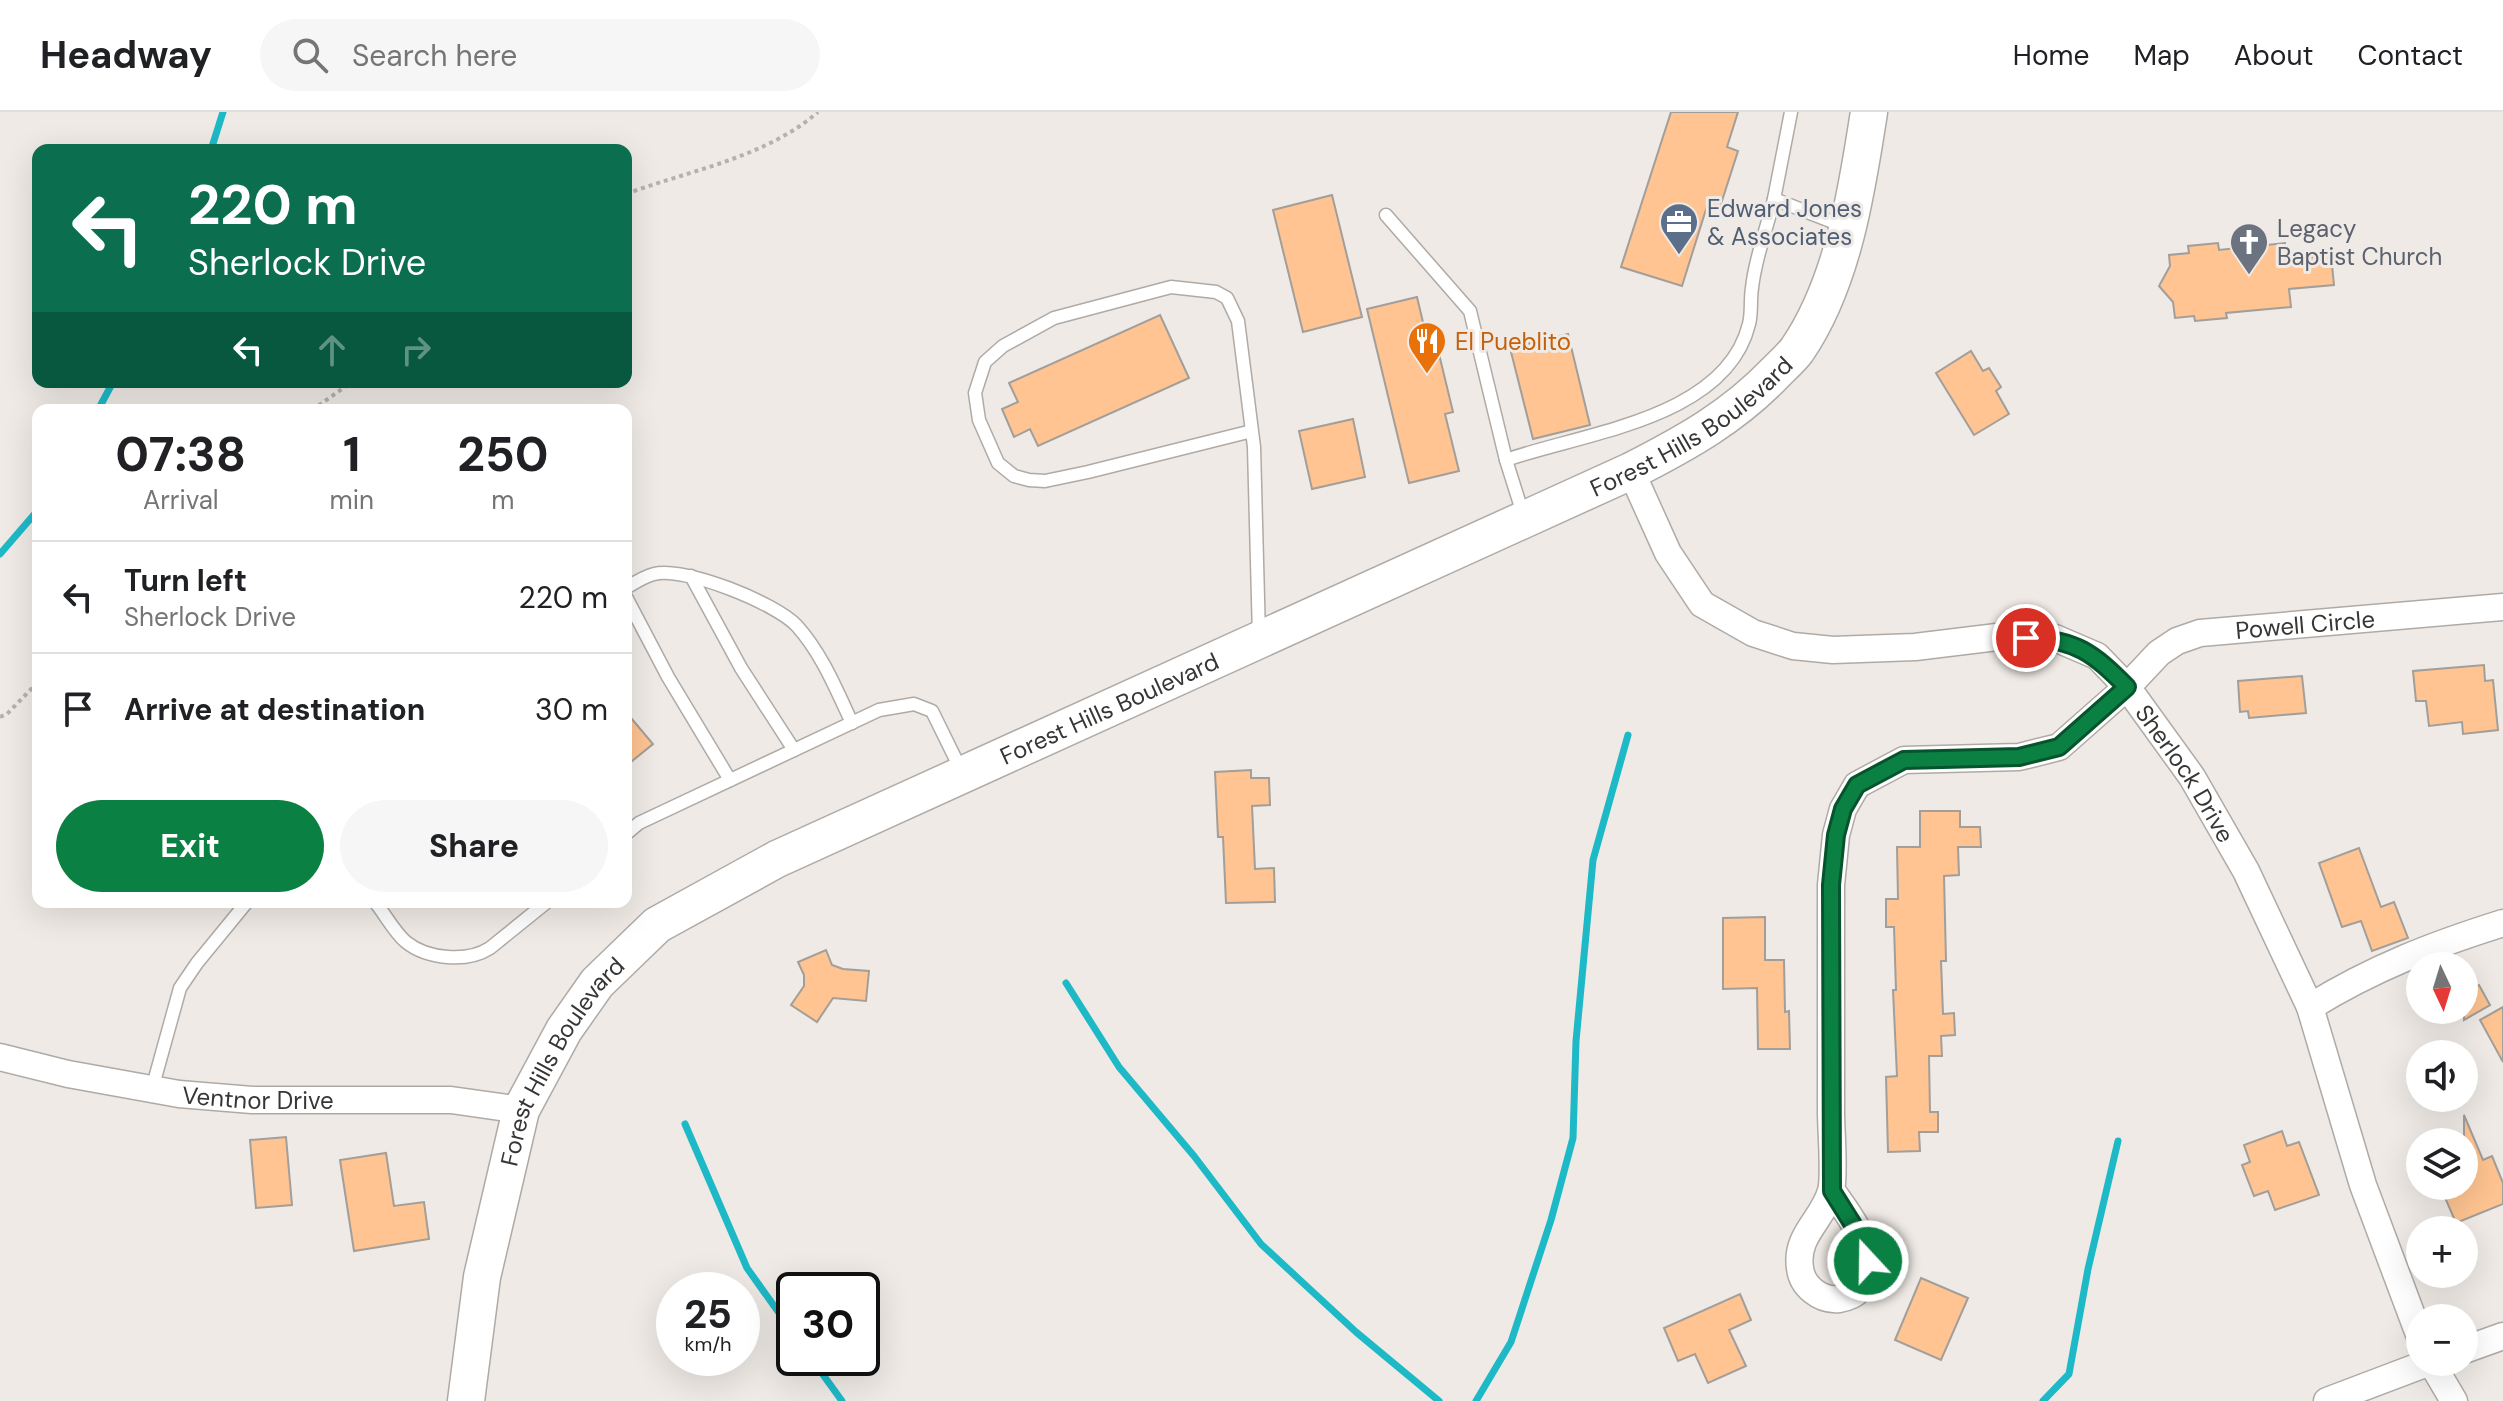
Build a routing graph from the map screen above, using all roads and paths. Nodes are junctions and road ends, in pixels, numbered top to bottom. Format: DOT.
graph roads {
  1 [pos="818,112"];
  2 [pos="1791,112"];
  3 [pos="1869,112"];
  4 [pos="632,192"];
  5 [pos="1774,199"];
  6 [pos="1386,215"];
  7 [pos="1846,227"];
  8 [pos="343,388"];
  9 [pos="321,404"];
  10 [pos="1252,431"];
  11 [pos="1506,460"];
  12 [pos="1631,471"];
  13 [pos="1525,520"];
  14 [pos="691,576"];
  15 [pos="632,585"];
  16 [pos="2503,607"];
  17 [pos="632,608"];
  18 [pos="1259,640"];
  19 [pos="2127,687"];
  20 [pos="32,688"];
  21 [pos="0,717"];
  22 [pos="852,723"];
  23 [pos="794,750"];
  24 [pos="964,774"];
  25 [pos="730,780"];
  26 [pos="632,829"];
  27 [pos="242,908"];
  28 [pos="380,908"];
  29 [pos="540,908"];
  30 [pos="2503,923"];
  31 [pos="2310,1007"];
  32 [pos="0,1057"];
  33 [pos="152,1089"];
  34 [pos="521,1110"];
  35 [pos="1832,1191"];
  36 [pos="2408,1304"];
  37 [pos="2503,1336"];
  38 [pos="2478,1345"];
  39 [pos="2406,1371"];
  40 [pos="2439,1376"];
  41 [pos="466,1401"];
  42 [pos="2327,1401"];
  43 [pos="2454,1401"];
  1 -- 4 [label="path"];
  2 -- 5 [label="lane"];
  3 -- 7 [label="main road, Forest Hills Boulevard"];
  5 -- 7 [label="lane"];
  5 -- 11 [label="lane"];
  6 -- 11 [label="lane"];
  7 -- 12 [label="main road, Forest Hills Boulevard"];
  8 -- 9 [label="path"];
  10 -- 10 [label="lane"];
  10 -- 18 [label="lane"];
  11 -- 13 [label="lane"];
  12 -- 13 [label="main road, Forest Hills Boulevard"];
  12 -- 19 [label="street, Sherlock Drive"];
  13 -- 18 [label="main road, Forest Hills Boulevard"];
  14 -- 15 [label="lane"];
  14 -- 22 [label="lane"];
  14 -- 23 [label="lane"];
  16 -- 19 [label="street, Powell Circle"];
  17 -- 25 [label="lane"];
  18 -- 24 [label="main road, Forest Hills Boulevard"];
  19 -- 31 [label="street, Sherlock Drive"];
  19 -- 35 [label="street, Powell Circle"];
  20 -- 21 [label="path"];
  22 -- 23 [label="lane"];
  22 -- 24 [label="lane"];
  23 -- 25 [label="lane"];
  24 -- 34 [label="main road, Forest Hills Boulevard"];
  25 -- 26 [label="lane"];
  27 -- 33 [label="lane"];
  28 -- 29 [label="lane"];
  30 -- 31 [label="street"];
  31 -- 36 [label="street, Sherlock Drive"];
  32 -- 33 [label="street, Ventnor Drive"];
  33 -- 34 [label="street, Ventnor Drive"];
  34 -- 41 [label="main road, Forest Hills Boulevard"];
  37 -- 38 [label="street"];
  39 -- 42 [label="street"];
  40 -- 43 [label="street"];
}
